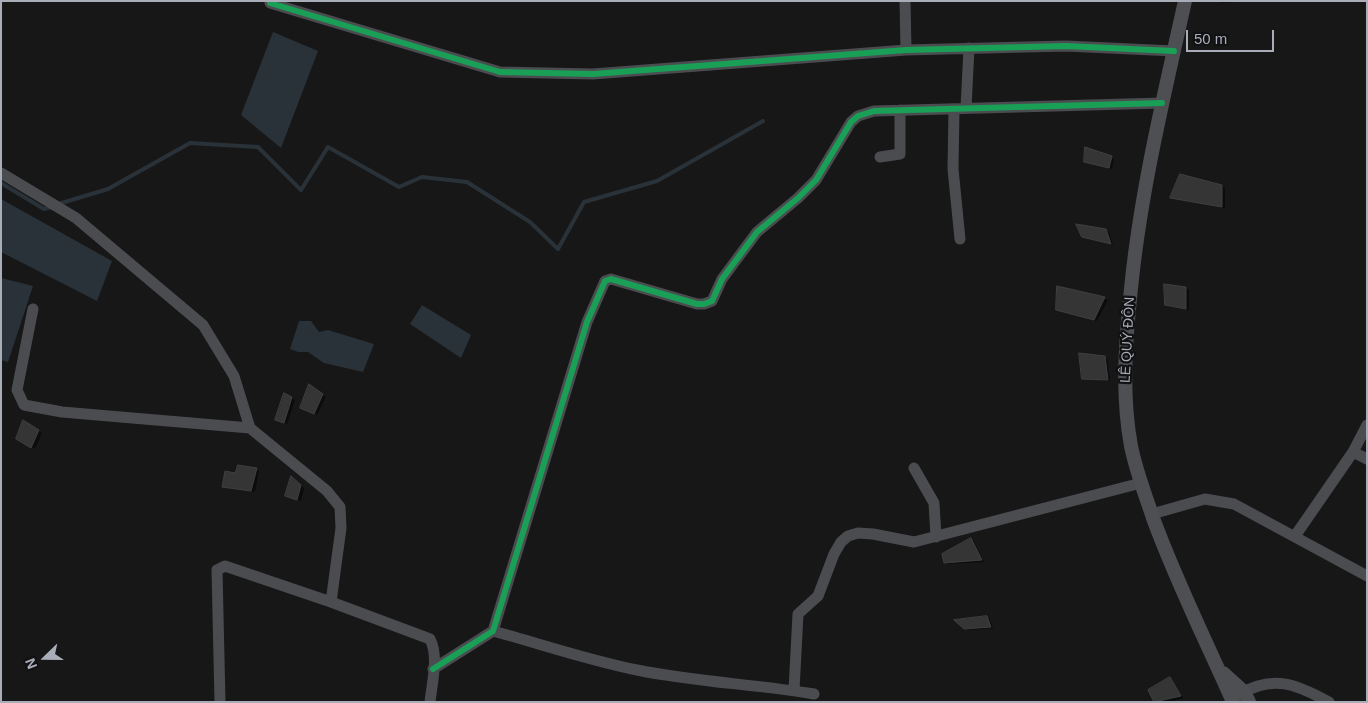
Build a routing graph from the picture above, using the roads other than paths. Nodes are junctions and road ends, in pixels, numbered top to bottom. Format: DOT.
graph roads {
  1 [pos="905,1"];
  2 [pos="1185,1"];
  3 [pos="270,3"];
  4 [pos="970,48"];
  5 [pos="906,50"];
  6 [pos="1174,51"];
  7 [pos="1162,103"];
  8 [pos="960,109"];
  9 [pos="900,110"];
  10 [pos="880,156"];
  11 [pos="1,173"];
  12 [pos="960,239"];
  13 [pos="33,309"];
  14 [pos="1367,425"];
  15 [pos="250,428"];
  16 [pos="1353,452"];
  17 [pos="1367,459"];
  18 [pos="914,468"];
  19 [pos="1141,483"];
  20 [pos="1152,514"];
  21 [pos="1295,536"];
  22 [pos="936,537"];
  23 [pos="1367,576"];
  24 [pos="331,602"];
  25 [pos="493,630"];
  26 [pos="433,669"];
  27 [pos="794,690"];
  28 [pos="814,694"];
  29 [pos="1237,699"];
  30 [pos="220,702"];
  31 [pos="430,702"];
  32 [pos="1329,702"];
  1 -- 5 [label="street"];
  2 -- 6 [label="main road, LÊ QUÝ ĐÔN"];
  3 -- 5 [label="street"];
  4 -- 5 [label="street"];
  4 -- 6 [label="street"];
  4 -- 8 [label="street"];
  6 -- 7 [label="main road, LÊ QUÝ ĐÔN"];
  7 -- 8 [label="street"];
  7 -- 19 [label="main road, LÊ QUÝ ĐÔN"];
  8 -- 9 [label="street"];
  8 -- 12 [label="street"];
  9 -- 10 [label="street"];
  9 -- 25 [label="street"];
  11 -- 15 [label="street"];
  13 -- 15 [label="street"];
  14 -- 16 [label="street"];
  15 -- 24 [label="street"];
  16 -- 17 [label="street"];
  16 -- 21 [label="street"];
  18 -- 22 [label="street"];
  19 -- 20 [label="main road, LÊ QUÝ ĐÔN"];
  19 -- 22 [label="street"];
  20 -- 21 [label="street"];
  20 -- 29 [label="main road, LÊ QUÝ ĐÔN"];
  21 -- 23 [label="street"];
  22 -- 27 [label="street"];
  24 -- 26 [label="street"];
  24 -- 30 [label="street"];
  25 -- 26 [label="street"];
  25 -- 27 [label="street"];
  26 -- 31 [label="street"];
  27 -- 28 [label="street"];
  29 -- 32 [label="street"];
}
